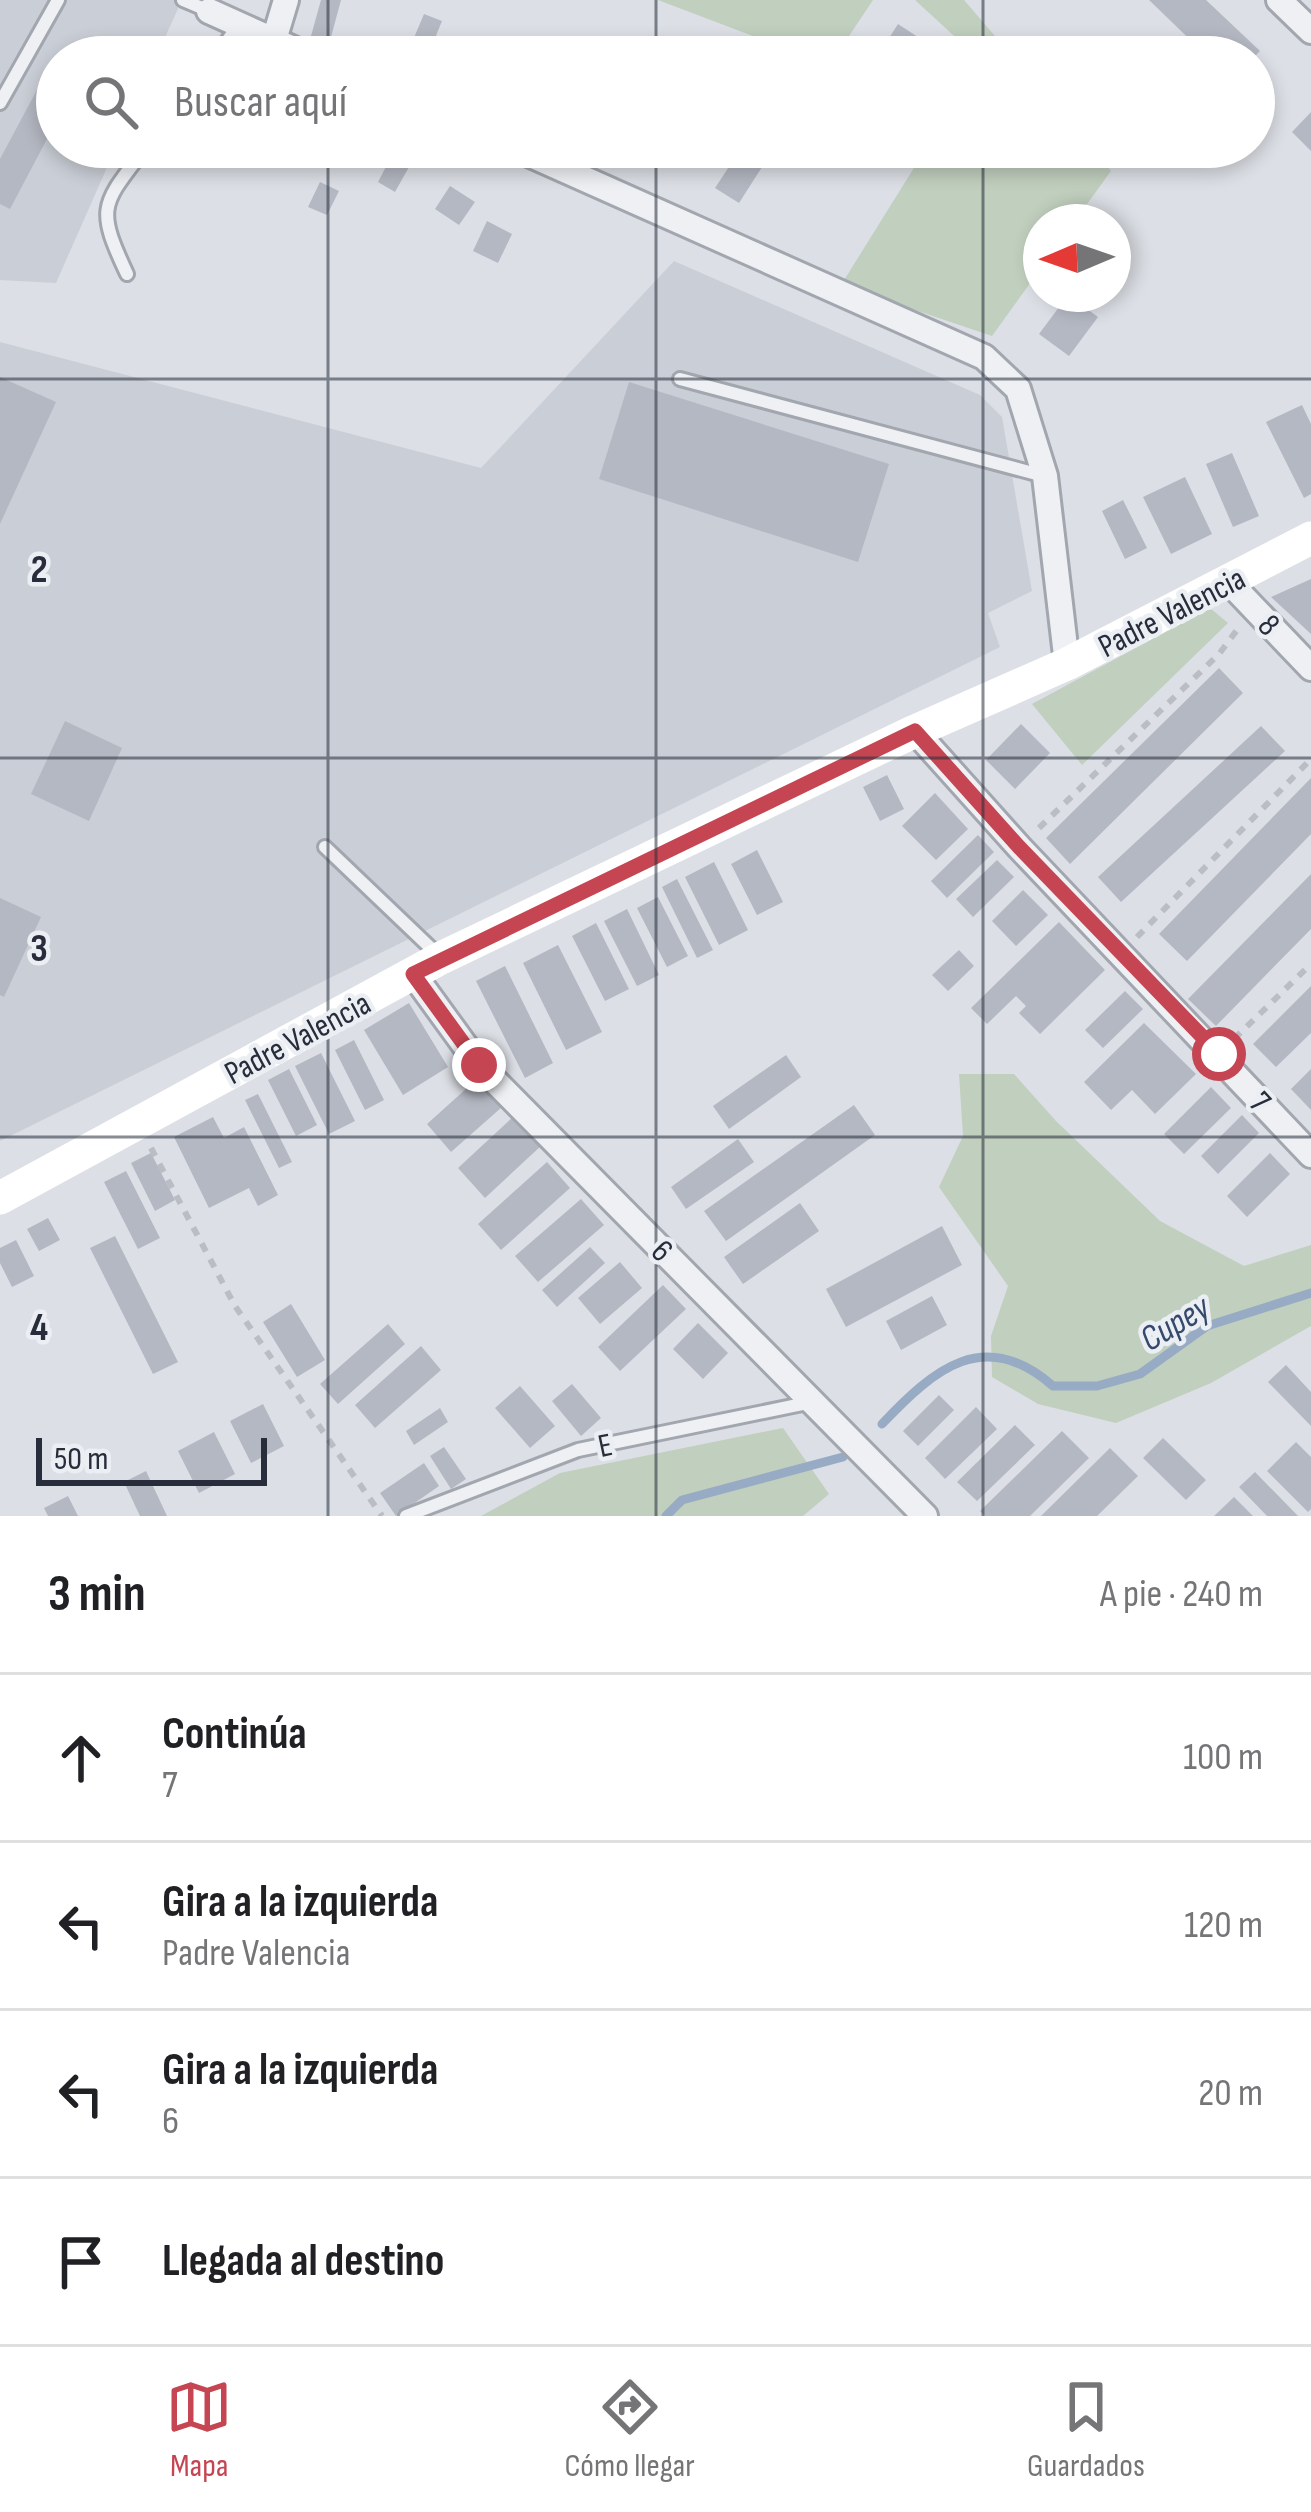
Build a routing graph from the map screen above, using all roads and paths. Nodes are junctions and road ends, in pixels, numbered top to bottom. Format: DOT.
graph roads {
  1 [pos="58,0"];
  2 [pos="183,0"];
  3 [pos="286,0"];
  4 [pos="1279,0"];
  5 [pos="208,11"];
  6 [pos="239,25"];
  7 [pos="1311,32"];
  8 [pos="38,36"];
  9 [pos="231,36"];
  10 [pos="265,36"];
  11 [pos="275,36"];
  12 [pos="36,39"];
  13 [pos="0,103"];
  14 [pos="130,168"];
  15 [pos="560,168"];
  16 [pos="127,274"];
  17 [pos="680,379"];
  18 [pos="1045,476"];
  19 [pos="1311,538"];
  20 [pos="1239,592"];
  21 [pos="1067,664"];
  22 [pos="1311,668"];
  23 [pos="915,731"];
  24 [pos="1311,759"];
  25 [pos="325,847"];
  26 [pos="1019,847"];
  27 [pos="1121,953"];
  28 [pos="1311,964"];
  29 [pos="427,966"];
  30 [pos="1219,1054"];
  31 [pos="138,1124"];
  32 [pos="1311,1155"];
  33 [pos="0,1198"];
  34 [pos="812,1402"];
  35 [pos="382,1516"];
  36 [pos="406,1516"];
  37 [pos="925,1516"];
  1 -- 8 [label="lane"];
  2 -- 5 [label="lane"];
  3 -- 11 [label="street"];
  4 -- 7 [label="street"];
  5 -- 6 [label="street"];
  6 -- 9 [label="lane"];
  6 -- 10 [label="street"];
  12 -- 13 [label="lane"];
  14 -- 16 [label="lane"];
  15 -- 18 [label="street"];
  17 -- 18 [label="lane"];
  18 -- 21 [label="street"];
  19 -- 20 [label="street, Padre Valencia"];
  20 -- 21 [label="street, Padre Valencia"];
  20 -- 22 [label="street, 8"];
  20 -- 26 [label="path"];
  21 -- 23 [label="street, Padre Valencia"];
  23 -- 26 [label="street, 7"];
  23 -- 29 [label="street, Padre Valencia"];
  24 -- 27 [label="path"];
  25 -- 29 [label="lane"];
  26 -- 27 [label="street, 7"];
  27 -- 30 [label="street, 7"];
  28 -- 30 [label="path"];
  29 -- 31 [label="street, Padre Valencia"];
  29 -- 34 [label="street, 6"];
  30 -- 32 [label="street, 7"];
  31 -- 33 [label="street, Padre Valencia"];
  31 -- 35 [label="path"];
  34 -- 36 [label="lane, E"];
  34 -- 37 [label="street, 6"];
}
